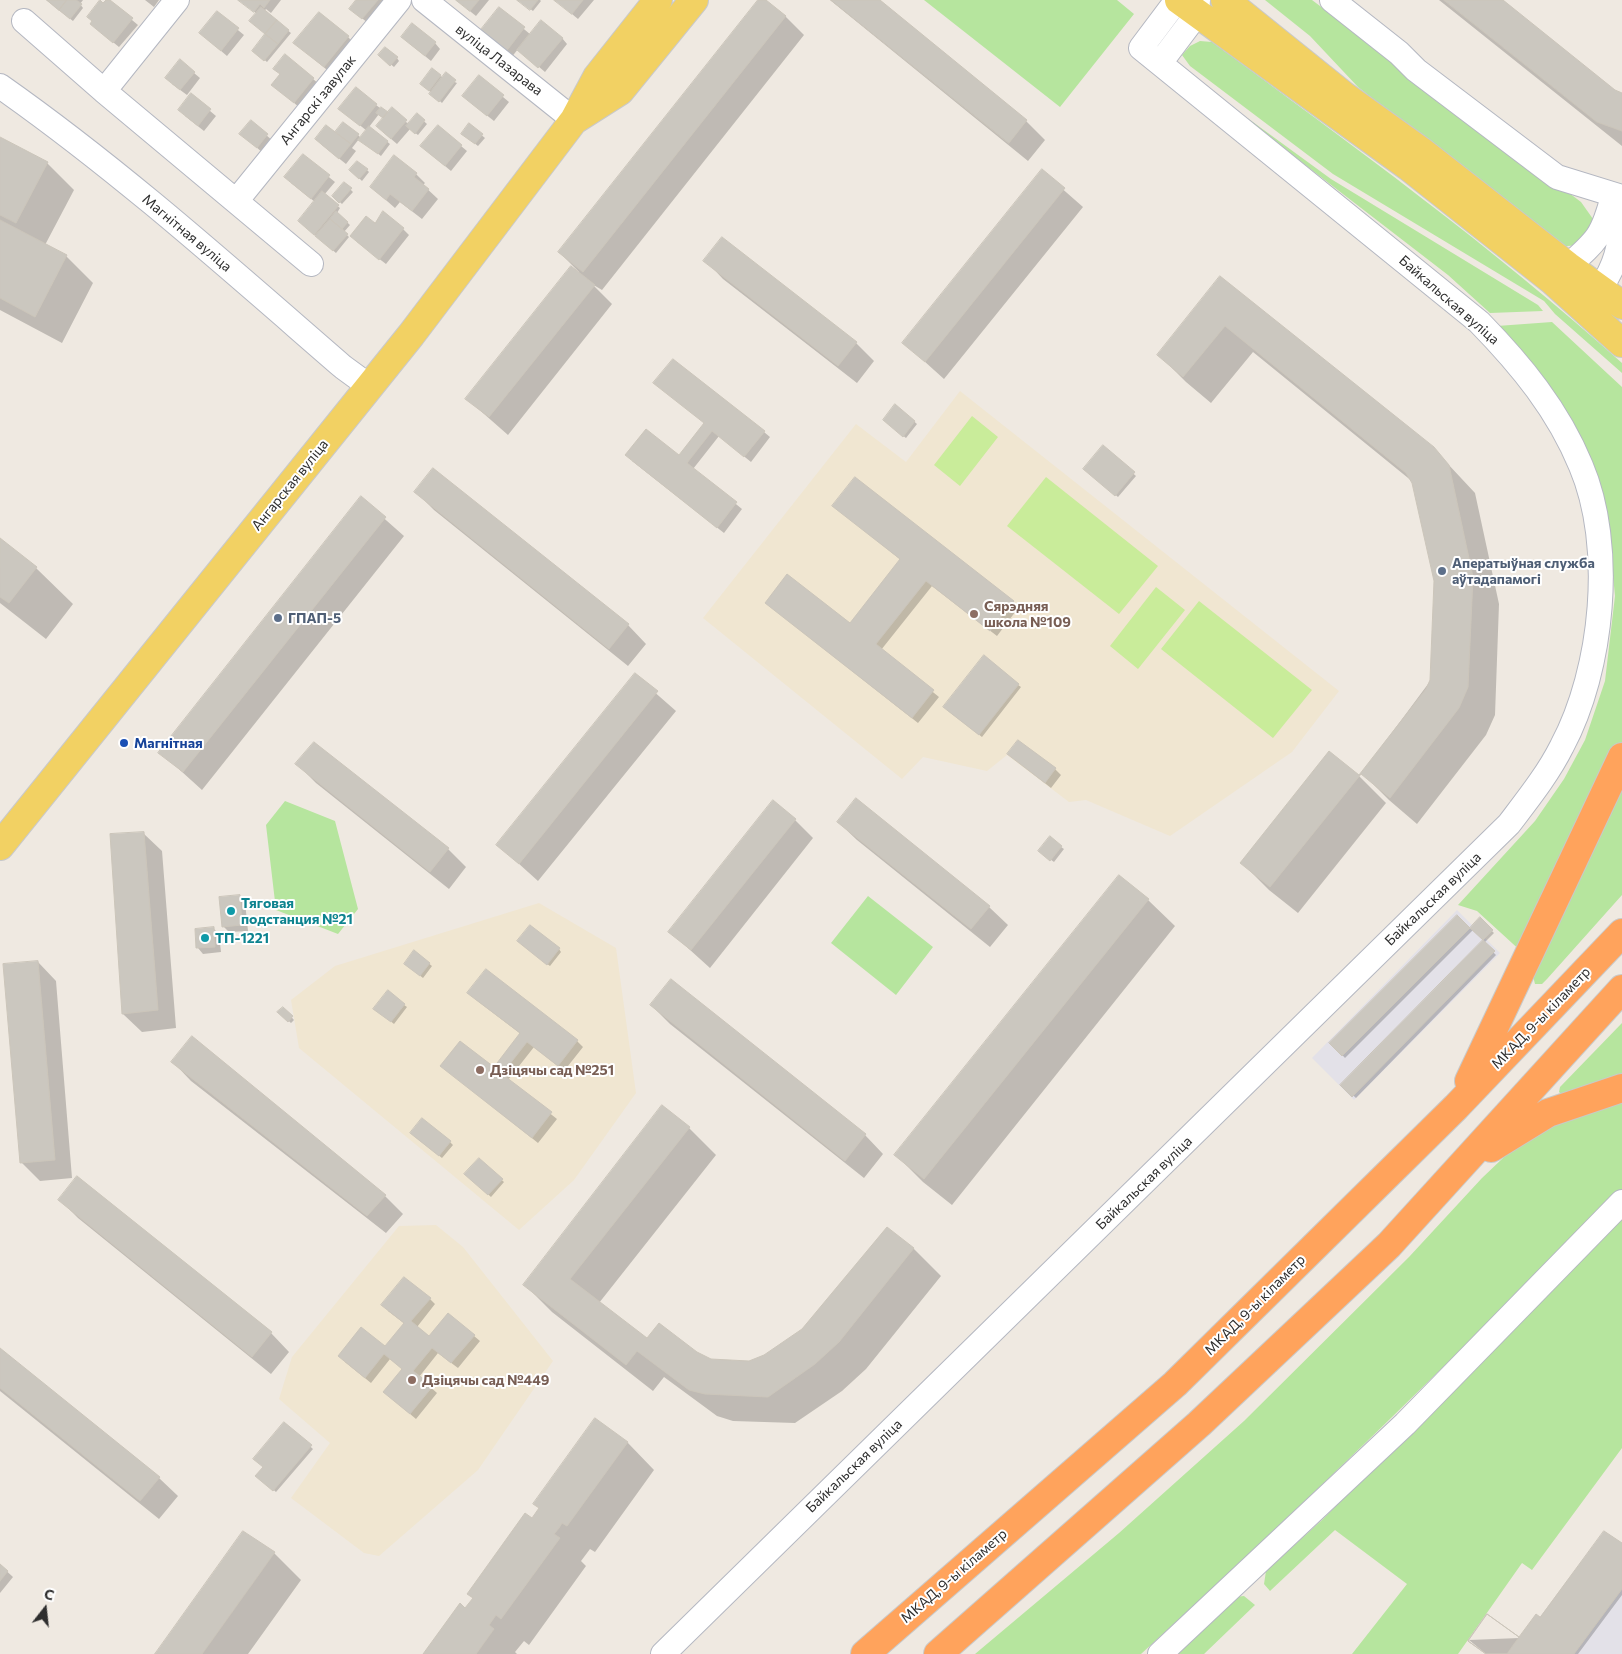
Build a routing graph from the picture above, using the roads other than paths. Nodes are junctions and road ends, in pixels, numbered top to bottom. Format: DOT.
graph roads {
  1 [pos="177,0"];
  2 [pos="399,0"];
  3 [pos="424,0"];
  4 [pos="658,0"];
  5 [pos="694,0"];
  6 [pos="1225,0"];
  7 [pos="1332,0"];
  8 [pos="1188,3"];
  9 [pos="24,21"];
  10 [pos="1160,63"];
  11 [pos="0,86"];
  12 [pos="104,91"];
  13 [pos="574,120"];
  14 [pos="1618,196"];
  15 [pos="237,200"];
  16 [pos="1621,233"];
  17 [pos="311,264"];
  18 [pos="1560,274"];
  19 [pos="1600,289"];
  20 [pos="1622,306"];
  21 [pos="1622,343"];
  22 [pos="369,386"];
  23 [pos="1622,757"];
  24 [pos="0,846"];
  25 [pos="1622,933"];
  26 [pos="1622,989"];
  27 [pos="1622,1088"];
  28 [pos="1456,1107"];
  29 [pos="1466,1163"];
  30 [pos="1622,1202"];
  31 [pos="992,1608"];
  32 [pos="663,1654"];
  33 [pos="865,1654"];
  34 [pos="938,1654"];
  35 [pos="961,1654"];
  36 [pos="1160,1654"];
  1 -- 12 [label="street"];
  2 -- 15 [label="street, Ангарскі завулак"];
  3 -- 13 [label="street, вуліца Лазарава"];
  4 -- 13 [label="main road, Ангарская вуліца"];
  5 -- 13 [label="main road, Ангарская вуліца"];
  6 -- 18 [label="main road"];
  7 -- 14 [label="street"];
  8 -- 10 [label="street"];
  8 -- 10 [label="street, Байкальская вуліца"];
  8 -- 18 [label="main road"];
  9 -- 12 [label="street"];
  10 -- 32 [label="street, Байкальская вуліца"];
  11 -- 22 [label="street, Магнітная вуліца"];
  12 -- 15 [label="street"];
  13 -- 22 [label="main road, Ангарская вуліца"];
  14 -- 18 [label="street"];
  15 -- 17 [label="street"];
  16 -- 19 [label="street"];
  18 -- 19 [label="main road"];
  18 -- 21 [label="main road"];
  19 -- 20 [label="main road"];
  22 -- 24 [label="main road, Ангарская вуліца"];
  23 -- 28 [label="highway"];
  25 -- 28 [label="highway, МКАД, 9-ы кіламетр"];
  26 -- 29 [label="highway"];
  27 -- 29 [label="highway"];
  28 -- 33 [label="highway, МКАД, 9-ы кіламетр"];
  29 -- 31 [label="highway"];
  30 -- 36 [label="street"];
  31 -- 34 [label="highway"];
  31 -- 35 [label="highway"];
}
